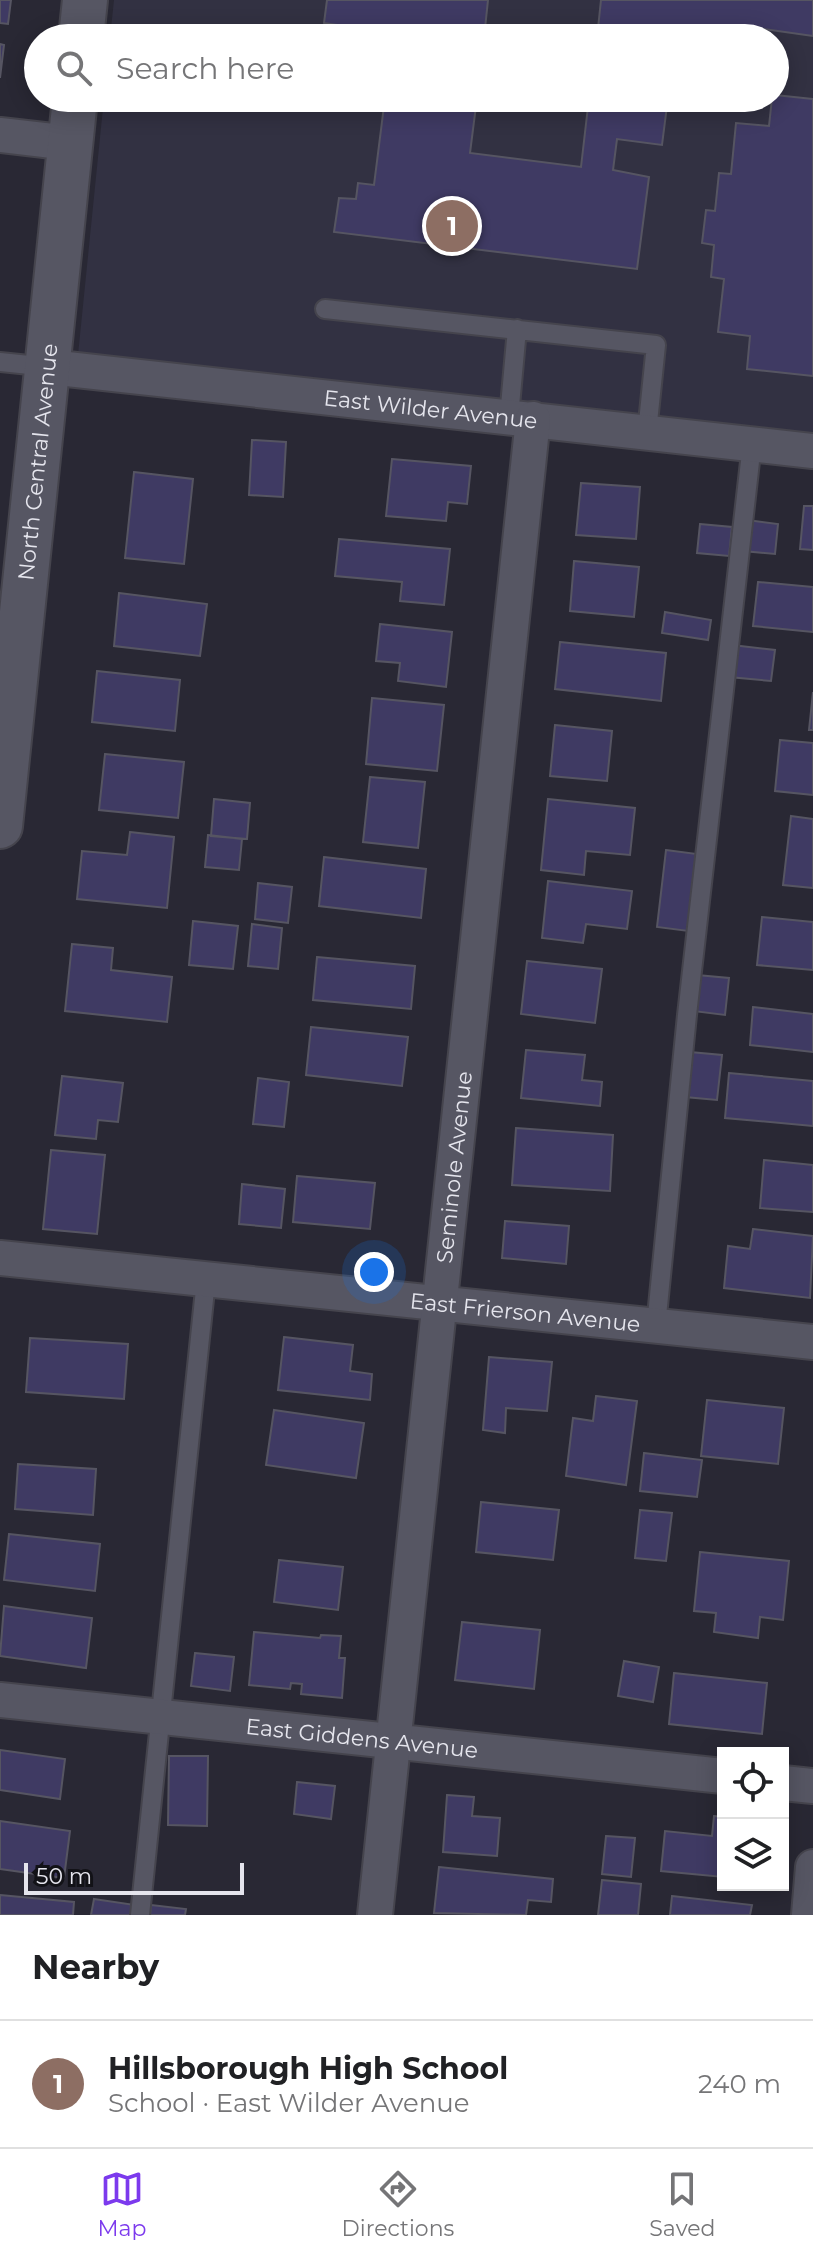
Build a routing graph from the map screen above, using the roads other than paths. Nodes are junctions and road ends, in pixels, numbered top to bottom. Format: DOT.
graph roads {
  1 [pos="85,0"];
  2 [pos="82,24"];
  3 [pos="73,112"];
  4 [pos="0,135"];
  5 [pos="70,143"];
  6 [pos="325,309"];
  7 [pos="517,329"];
  8 [pos="0,362"];
  9 [pos="49,367"];
  10 [pos="521,418"];
  11 [pos="647,432"];
  12 [pos="752,444"];
  13 [pos="813,451"];
  14 [pos="12,598"];
  15 [pos="0,826"];
  16 [pos="0,1258"];
  17 [pos="206,1280"];
  18 [pos="440,1304"];
  19 [pos="656,1326"];
  20 [pos="813,1342"];
  21 [pos="0,1700"];
  22 [pos="159,1717"];
  23 [pos="393,1741"];
  24 [pos="717,1775"];
  25 [pos="789,1784"];
  26 [pos="813,1786"];
  27 [pos="813,1867"];
  28 [pos="140,1915"];
  29 [pos="375,1915"];
  30 [pos="809,1915"];
  1 -- 2 [label="street"];
  3 -- 5 [label="street, North Central Avenue"];
  4 -- 5 [label="street"];
  5 -- 9 [label="street, North Central Avenue"];
  6 -- 7 [label="lane"];
  7 -- 10 [label="lane"];
  7 -- 11 [label="lane"];
  8 -- 9 [label="lane"];
  9 -- 10 [label="street, East Wilder Avenue"];
  9 -- 14 [label="street, North Central Avenue"];
  10 -- 11 [label="street, East Wilder Avenue"];
  10 -- 18 [label="street, Seminole Avenue"];
  11 -- 12 [label="street, East Wilder Avenue"];
  12 -- 13 [label="street, East Wilder Avenue"];
  12 -- 19 [label="lane"];
  14 -- 15 [label="street, North Central Avenue"];
  16 -- 17 [label="street, East Frierson Avenue"];
  17 -- 18 [label="street, East Frierson Avenue"];
  17 -- 22 [label="lane"];
  18 -- 19 [label="street, East Frierson Avenue"];
  18 -- 23 [label="street, Seminole Avenue"];
  19 -- 20 [label="street, East Frierson Avenue"];
  21 -- 22 [label="street, East Giddens Avenue"];
  22 -- 23 [label="street, East Giddens Avenue"];
  22 -- 28 [label="lane"];
  23 -- 24 [label="street, East Giddens Avenue"];
  23 -- 29 [label="street, Seminole Avenue"];
  25 -- 26 [label="street"];
  27 -- 30 [label="street"];
}
